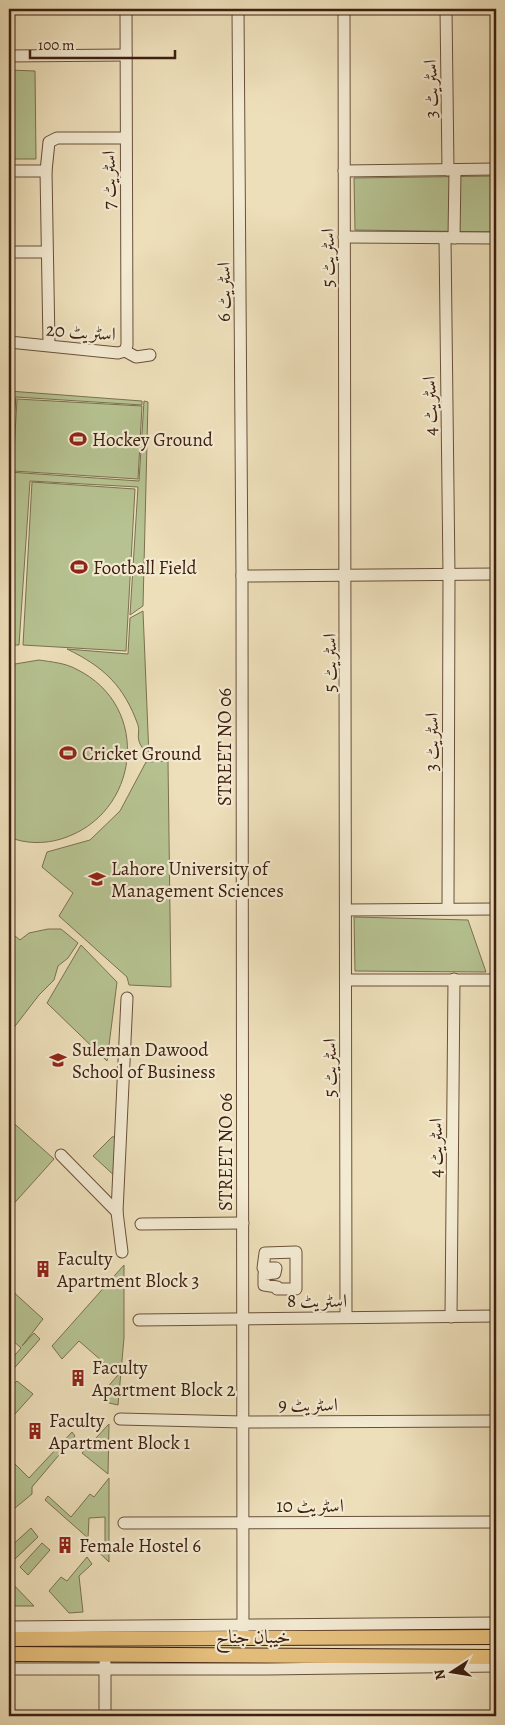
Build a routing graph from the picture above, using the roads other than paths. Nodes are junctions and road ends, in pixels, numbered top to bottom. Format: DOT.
graph roads {
  1 [pos="126,9"];
  2 [pos="238,9"];
  3 [pos="344,9"];
  4 [pos="446,9"];
  5 [pos="126,55"];
  6 [pos="9,56"];
  7 [pos="126,138"];
  8 [pos="496,169"];
  9 [pos="452,170"];
  10 [pos="9,171"];
  11 [pos="46,171"];
  12 [pos="344,171"];
  13 [pos="344,237"];
  14 [pos="450,238"];
  15 [pos="496,238"];
  16 [pos="9,252"];
  17 [pos="46,252"];
  18 [pos="9,342"];
  19 [pos="49,344"];
  20 [pos="125,351"];
  21 [pos="150,355"];
  22 [pos="449,574"];
  23 [pos="496,574"];
  24 [pos="346,575"];
  25 [pos="242,576"];
  26 [pos="496,909"];
  27 [pos="346,910"];
  28 [pos="448,910"];
  29 [pos="454,979"];
  30 [pos="346,980"];
  31 [pos="496,980"];
  32 [pos="127,998"];
  33 [pos="61,1155"];
  34 [pos="117,1212"];
  35 [pos="141,1224"];
  36 [pos="243,1224"];
  37 [pos="122,1252"];
  38 [pos="264,1285"];
  39 [pos="496,1316"];
  40 [pos="451,1317"];
  41 [pos="242,1318"];
  42 [pos="346,1318"];
  43 [pos="139,1320"];
  44 [pos="120,1420"];
  45 [pos="496,1420"];
  46 [pos="243,1422"];
  47 [pos="496,1522"];
  48 [pos="124,1523"];
  49 [pos="243,1523"];
  50 [pos="496,1623"];
  51 [pos="244,1624"];
  52 [pos="9,1627"];
  53 [pos="496,1637"];
  54 [pos="9,1639"];
  55 [pos="243,1639"];
  56 [pos="9,1654"];
  57 [pos="104,1654"];
  58 [pos="267,1654"];
  59 [pos="496,1657"];
  60 [pos="496,1666"];
  61 [pos="9,1669"];
  62 [pos="105,1669"];
  63 [pos="267,1669"];
  64 [pos="105,1716"];
  1 -- 5 [label="street, اسٹریٹ 7"];
  2 -- 25 [label="street, اسٹریٹ 6"];
  3 -- 12 [label="street, اسٹریٹ 5"];
  4 -- 9 [label="street, اسٹریٹ 3"];
  5 -- 6 [label="street"];
  5 -- 7 [label="street, اسٹریٹ 7"];
  7 -- 11 [label="street"];
  7 -- 20 [label="street, اسٹریٹ 7"];
  8 -- 9 [label="street"];
  9 -- 12 [label="street"];
  9 -- 14 [label="street, اسٹریٹ 3"];
  10 -- 11 [label="street"];
  11 -- 17 [label="street"];
  12 -- 13 [label="street, اسٹریٹ 5"];
  13 -- 14 [label="street"];
  13 -- 24 [label="street, اسٹریٹ 5"];
  14 -- 15 [label="street"];
  14 -- 22 [label="street, اسٹریٹ 4"];
  16 -- 17 [label="street"];
  17 -- 19 [label="street"];
  18 -- 19 [label="street, اسٹریٹ 20"];
  19 -- 20 [label="street, اسٹریٹ 20"];
  20 -- 21 [label="street, اسٹریٹ 20"];
  22 -- 23 [label="street"];
  22 -- 24 [label="street"];
  22 -- 28 [label="street, اسٹریٹ 3"];
  24 -- 25 [label="street"];
  24 -- 27 [label="street, اسٹریٹ 5"];
  25 -- 36 [label="street, STREET NO 06"];
  26 -- 28 [label="street"];
  27 -- 28 [label="street"];
  27 -- 30 [label="street, اسٹریٹ 5"];
  29 -- 30 [label="street"];
  29 -- 31 [label="street"];
  29 -- 40 [label="street, اسٹریٹ 4"];
  30 -- 42 [label="street, اسٹریٹ 5"];
  32 -- 34 [label="street"];
  33 -- 34 [label="street"];
  34 -- 37 [label="street"];
  35 -- 36 [label="street"];
  36 -- 41 [label="street, STREET NO 06"];
  38 -- 38 [label="street"];
  39 -- 40 [label="street, اسٹریٹ 8"];
  40 -- 42 [label="street, اسٹریٹ 8"];
  41 -- 42 [label="street, اسٹریٹ 8"];
  41 -- 43 [label="street, اسٹریٹ 8"];
  41 -- 46 [label="street, STREET NO 06"];
  44 -- 46 [label="street, اسٹریٹ 9"];
  45 -- 46 [label="street, اسٹریٹ 9"];
  46 -- 49 [label="street, STREET NO 06"];
  47 -- 49 [label="street, اسٹریٹ 10"];
  48 -- 49 [label="street, اسٹریٹ 10"];
  49 -- 51 [label="street, STREET NO 06"];
  50 -- 51 [label="street"];
  51 -- 52 [label="street"];
  51 -- 55 [label="street, STREET NO 06"];
  53 -- 55 [label="main road, خیبان جناح"];
  54 -- 55 [label="main road, خیبان جناح"];
  56 -- 57 [label="main road, خیبان جناح"];
  57 -- 58 [label="main road, خیبان جناح"];
  57 -- 62 [label="street"];
  58 -- 59 [label="main road, خیبان جناح"];
  58 -- 63 [label="street"];
  60 -- 63 [label="street"];
  61 -- 62 [label="street"];
  62 -- 63 [label="street"];
  62 -- 64 [label="street"];
}
